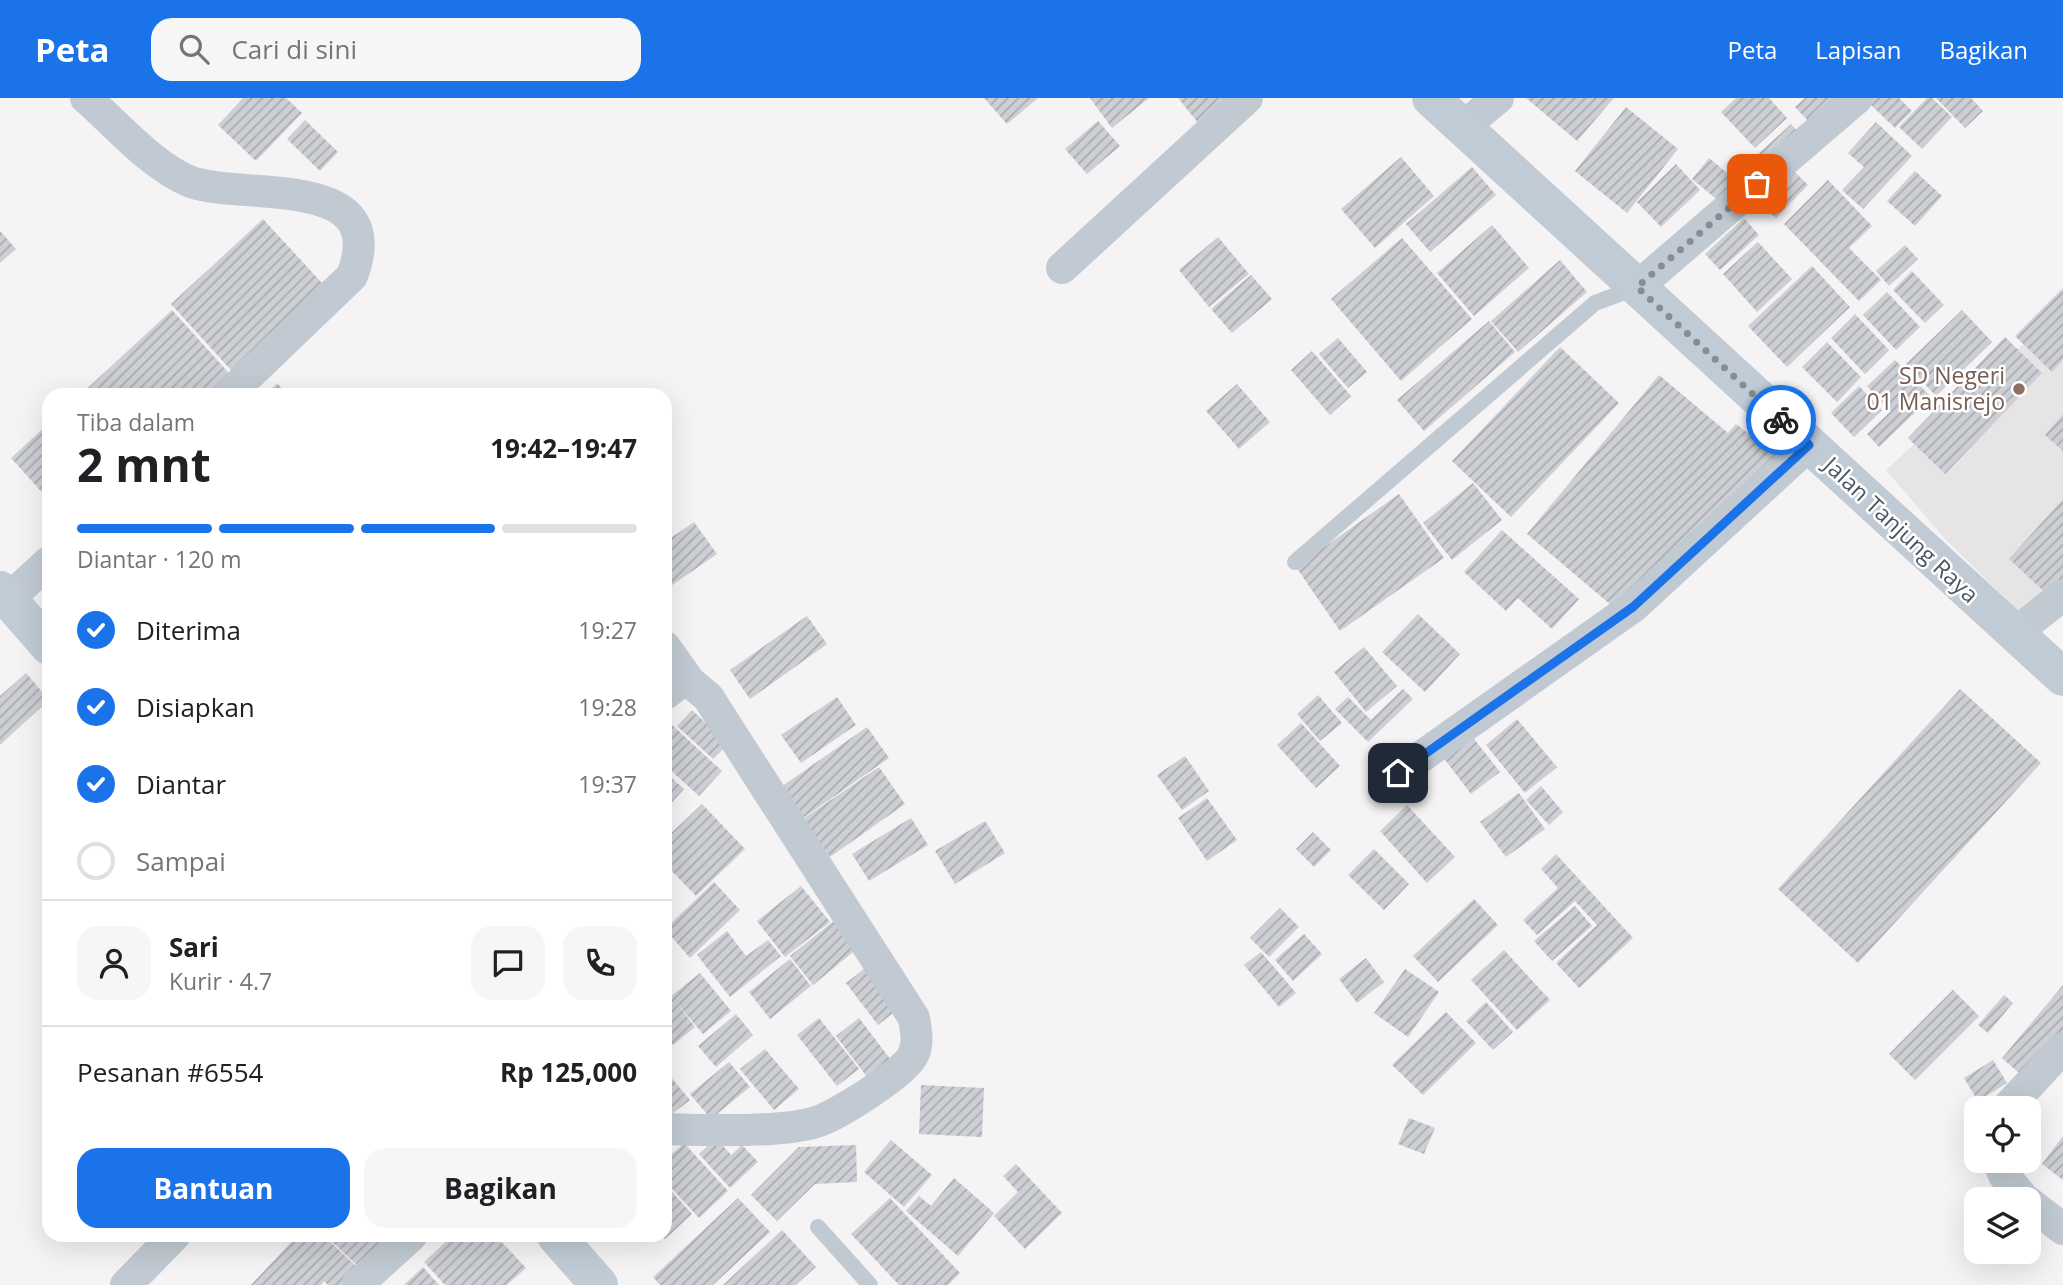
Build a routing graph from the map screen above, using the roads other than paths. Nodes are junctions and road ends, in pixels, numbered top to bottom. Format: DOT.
graph roads {
  1 [pos="86,98"];
  2 [pos="1247,98"];
  3 [pos="1431,98"];
  4 [pos="1498,98"];
  5 [pos="1857,98"];
  6 [pos="1462,128"];
  7 [pos="1062,268"];
  8 [pos="1637,287"];
  9 [pos="235,388"];
  10 [pos="1809,445"];
  11 [pos="1295,562"];
  12 [pos="42,567"];
  13 [pos="4,595"];
  14 [pos="2063,595"];
  15 [pos="2014,634"];
  16 [pos="42,638"];
  17 [pos="672,669"];
  18 [pos="2063,677"];
  19 [pos="678,688"];
  20 [pos="1398,773"];
  21 [pos="2063,1048"];
  22 [pos="2018,1096"];
  23 [pos="672,1129"];
  24 [pos="2003,1173"];
  25 [pos="2015,1187"];
  26 [pos="2041,1212"];
  27 [pos="818,1227"];
  28 [pos="2063,1229"];
  29 [pos="168,1242"];
  30 [pos="404,1242"];
  31 [pos="561,1242"];
  32 [pos="126,1285"];
  33 [pos="357,1285"];
  34 [pos="600,1285"];
  35 [pos="870,1285"];
  1 -- 9 [label="street"];
  2 -- 7 [label="street"];
  3 -- 6 [label="main road, Jalan Tanjung Raya"];
  4 -- 6 [label="street"];
  5 -- 8 [label="street"];
  6 -- 8 [label="main road, Jalan Tanjung Raya"];
  8 -- 10 [label="main road, Jalan Tanjung Raya"];
  8 -- 11 [label="lane"];
  10 -- 15 [label="main road, Jalan Tanjung Raya"];
  10 -- 20 [label="street"];
  12 -- 13 [label="street"];
  13 -- 16 [label="main road"];
  14 -- 15 [label="street"];
  15 -- 18 [label="main road, Jalan Tanjung Raya"];
  17 -- 19 [label="street"];
  19 -- 23 [label="street"];
  21 -- 22 [label="street"];
  24 -- 25 [label="street"];
  26 -- 28 [label="street"];
  27 -- 35 [label="lane"];
  29 -- 32 [label="street"];
  30 -- 33 [label="street"];
  31 -- 34 [label="main road"];
}
